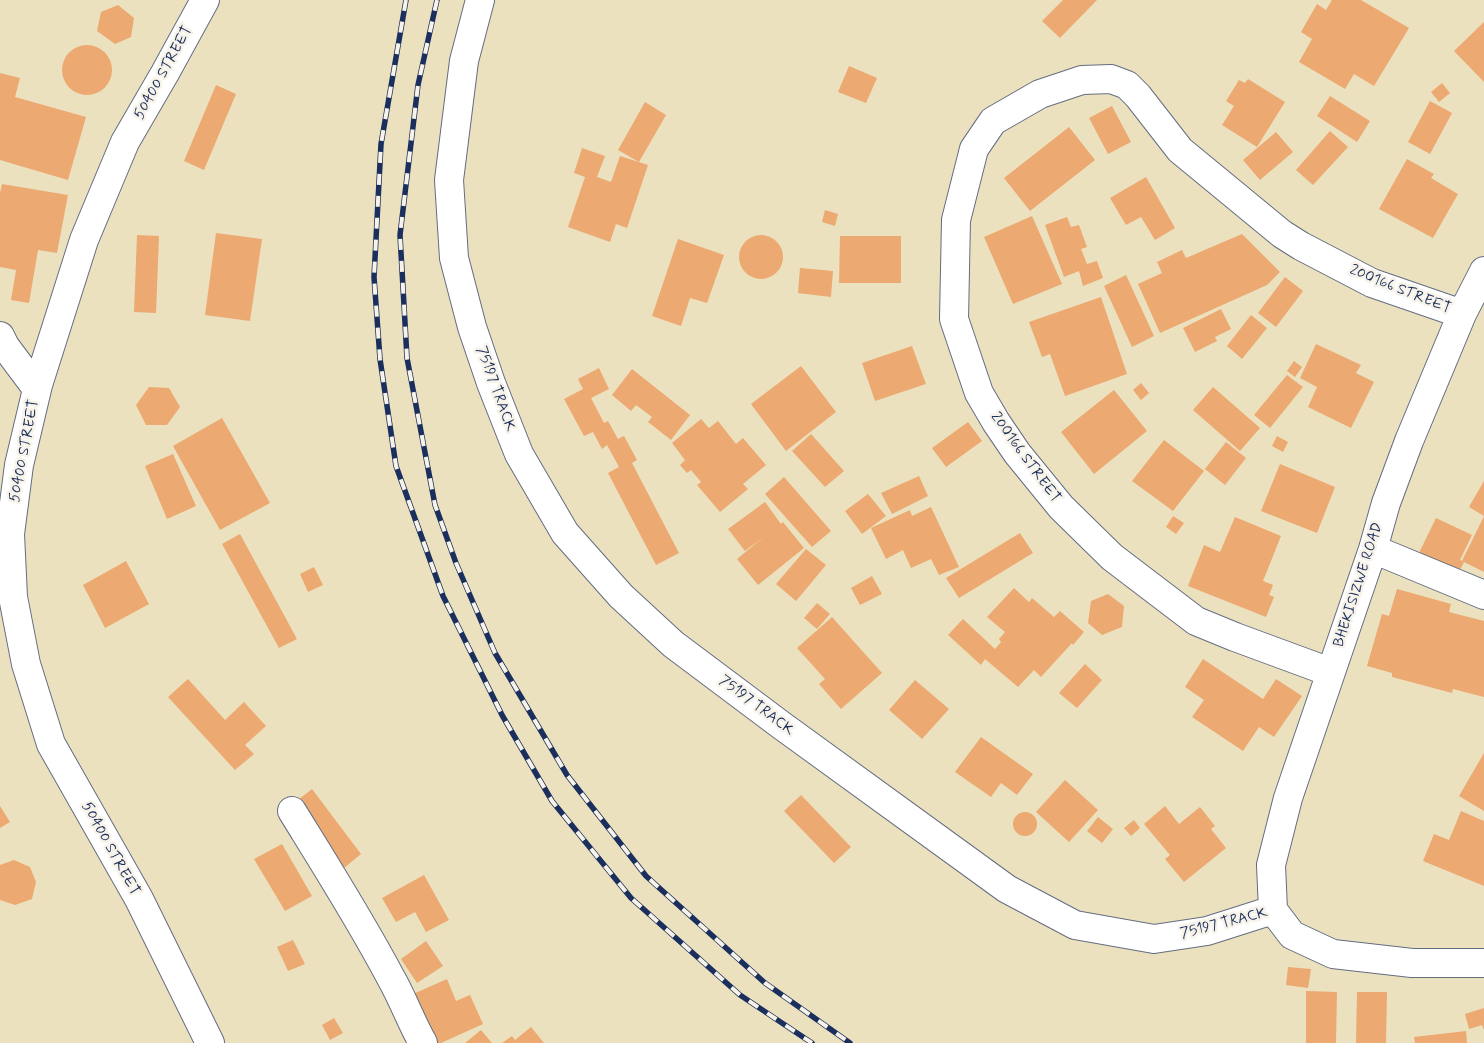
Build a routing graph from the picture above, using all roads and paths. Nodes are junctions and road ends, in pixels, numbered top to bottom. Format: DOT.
graph roads {
  1 [pos="205,0"];
  2 [pos="480,0"];
  3 [pos="1484,271"];
  4 [pos="1462,314"];
  5 [pos="0,336"];
  6 [pos="37,389"];
  7 [pos="1373,549"];
  8 [pos="1484,595"];
  9 [pos="1330,672"];
  10 [pos="292,811"];
  11 [pos="1273,910"];
  12 [pos="1484,963"];
  13 [pos="210,1043"];
  14 [pos="423,1043"];
  1 -- 6 [label="street, 50400 STREET"];
  2 -- 11 [label="street, 75197 TRACK"];
  3 -- 4 [label="street, BHEKISIZWE ROAD"];
  4 -- 7 [label="street, BHEKISIZWE ROAD"];
  4 -- 9 [label="street, 200166 STREET"];
  5 -- 6 [label="street"];
  6 -- 13 [label="street, 50400 STREET"];
  7 -- 8 [label="street"];
  7 -- 9 [label="street, BHEKISIZWE ROAD"];
  9 -- 11 [label="street, BHEKISIZWE ROAD"];
  10 -- 14 [label="street"];
  11 -- 12 [label="street, 75197 TRACK"];
}
